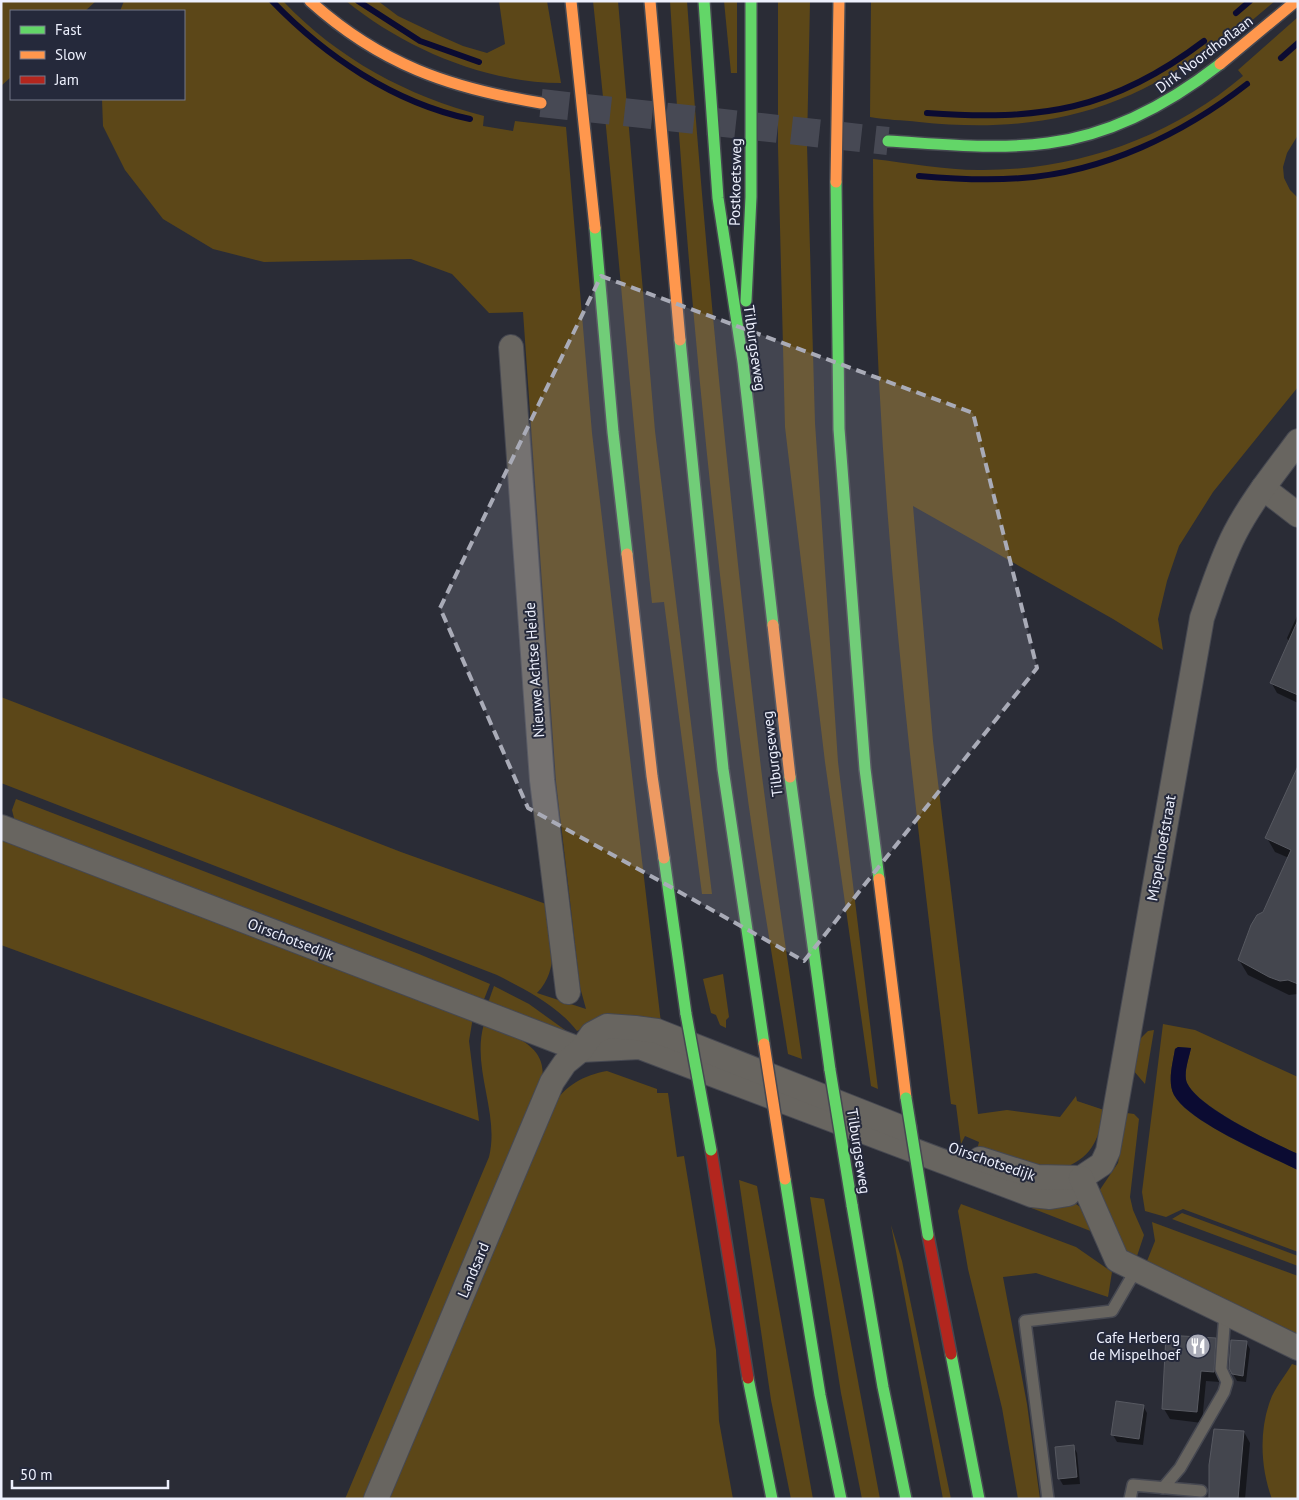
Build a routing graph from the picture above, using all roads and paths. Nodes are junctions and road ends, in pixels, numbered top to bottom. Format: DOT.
graph roads {
  1 [pos="310,1"];
  2 [pos="571,1"];
  3 [pos="650,1"];
  4 [pos="704,1"];
  5 [pos="751,1"];
  6 [pos="839,1"];
  7 [pos="1296,1"];
  8 [pos="541,103"];
  9 [pos="888,141"];
  10 [pos="511,347"];
  11 [pos="743,362"];
  12 [pos="1298,441"];
  13 [pos="1264,488"];
  14 [pos="1298,514"];
  15 [pos="1,827"];
  16 [pos="568,992"];
  17 [pos="581,1050"];
  18 [pos="1081,1178"];
  19 [pos="1127,1264"];
  20 [pos="1225,1312"];
  21 [pos="1298,1348"];
  22 [pos="1163,1488"];
  23 [pos="1201,1491"];
  24 [pos="376,1499"];
  25 [pos="772,1499"];
  26 [pos="841,1499"];
  27 [pos="906,1499"];
  28 [pos="979,1499"];
  29 [pos="1048,1499"];
  30 [pos="1130,1499"];
  1 -- 8 [label="main road"];
  2 -- 25 [label="main road, bridge"];
  3 -- 26 [label="main road, bridge"];
  4 -- 11 [label="main road, Tilburgseweg"];
  5 -- 11 [label="main road, Postkoetsweg"];
  6 -- 28 [label="main road, bridge"];
  7 -- 9 [label="main road, Dirk Noordhoflaan"];
  10 -- 16 [label="street, Nieuwe Achtse Heide"];
  11 -- 27 [label="main road, Tilburgseweg, bridge"];
  12 -- 13 [label="street, Mispelhoefstraat"];
  13 -- 14 [label="street"];
  13 -- 18 [label="street, Mispelhoefstraat"];
  15 -- 17 [label="street, Oirschotsedijk"];
  17 -- 18 [label="street, Oirschotsedijk"];
  17 -- 24 [label="street, Landsard"];
  18 -- 19 [label="street"];
  19 -- 20 [label="street"];
  19 -- 29 [label="lane"];
  20 -- 21 [label="street"];
  20 -- 22 [label="lane"];
  22 -- 23 [label="lane"];
  22 -- 30 [label="lane"];
}
